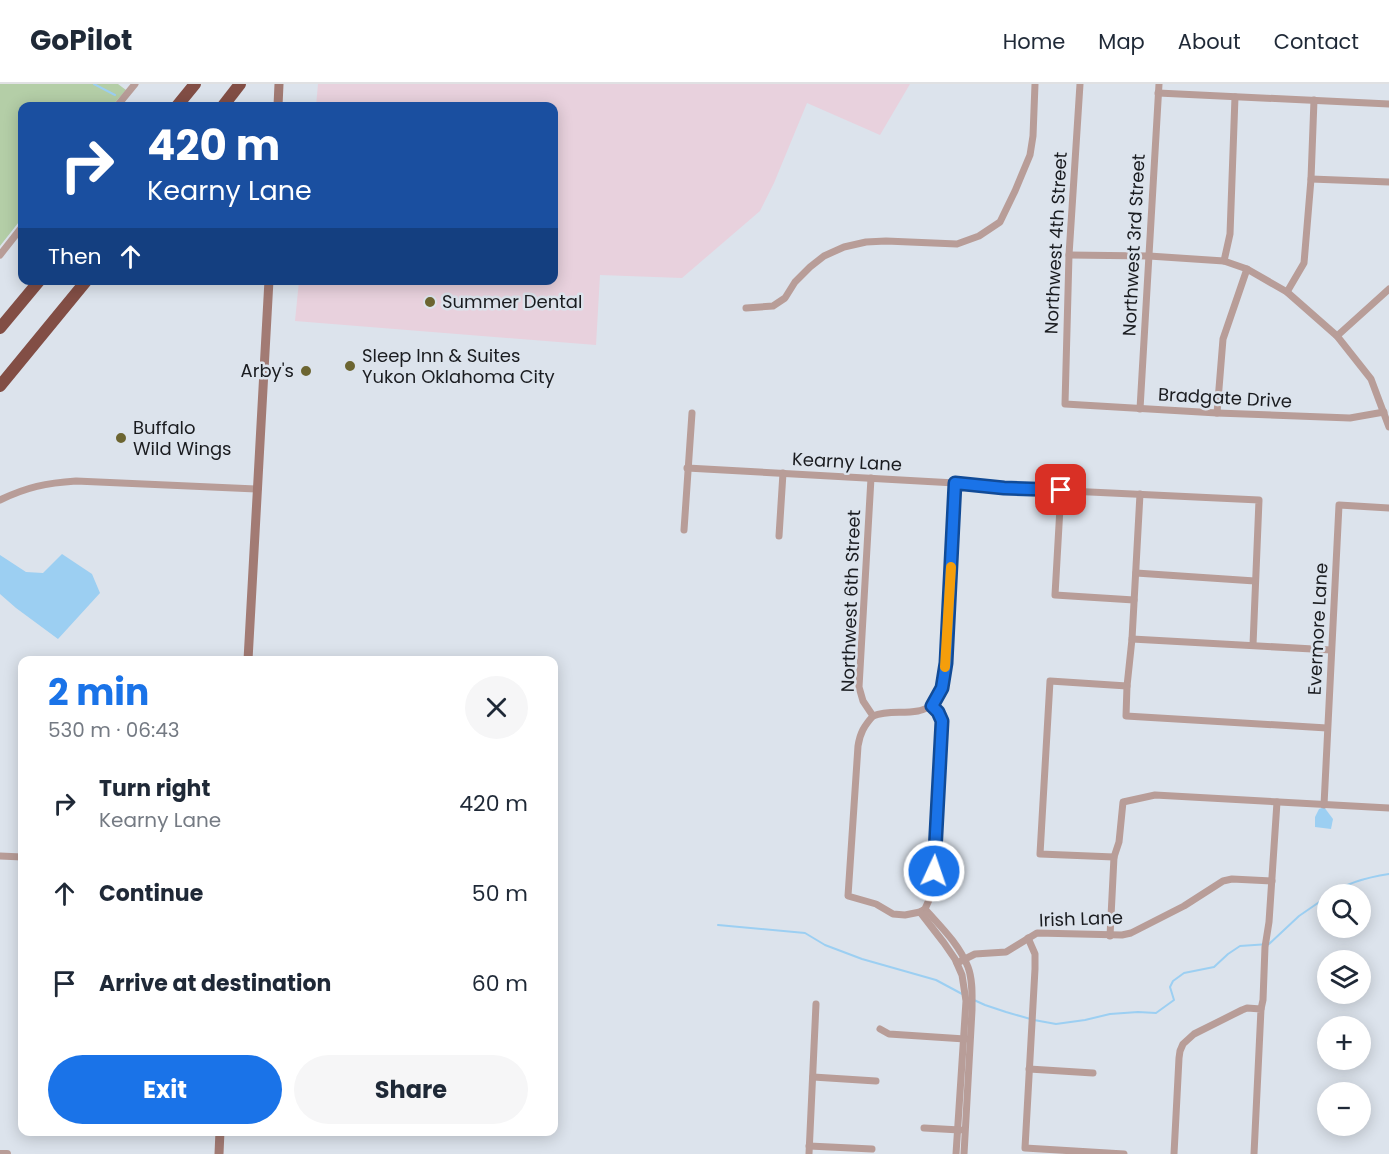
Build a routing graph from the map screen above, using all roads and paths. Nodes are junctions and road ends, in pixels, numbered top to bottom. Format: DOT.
graph roads {
  1 [pos="135,84"];
  2 [pos="195,84"];
  3 [pos="240,84"];
  4 [pos="279,84"];
  5 [pos="1035,84"];
  6 [pos="1080,84"];
  7 [pos="1158,84"];
  8 [pos="1158,93"];
  9 [pos="1235,97"];
  10 [pos="1314,100"];
  11 [pos="120,102"];
  12 [pos="180,102"];
  13 [pos="226,102"];
  14 [pos="278,102"];
  15 [pos="1389,104"];
  16 [pos="1311,178"];
  17 [pos="1389,182"];
  18 [pos="18,232"];
  19 [pos="0,255"];
  20 [pos="1069,255"];
  21 [pos="1149,256"];
  22 [pos="1224,261"];
  23 [pos="1247,269"];
  24 [pos="36,285"];
  25 [pos="83,285"];
  26 [pos="269,285"];
  27 [pos="1389,289"];
  28 [pos="1287,291"];
  29 [pos="746,308"];
  30 [pos="0,328"];
  31 [pos="1337,336"];
  32 [pos="0,386"];
  33 [pos="1065,404"];
  34 [pos="1140,409"];
  35 [pos="1384,412"];
  36 [pos="692,413"];
  37 [pos="1217,413"];
  38 [pos="1389,427"];
  39 [pos="687,468"];
  40 [pos="783,473"];
  41 [pos="871,478"];
  42 [pos="955,483"];
  43 [pos="258,489"];
  44 [pos="1061,490"];
  45 [pos="1140,494"];
  46 [pos="0,500"];
  47 [pos="1389,508"];
  48 [pos="684,530"];
  49 [pos="779,536"];
  50 [pos="1136,573"];
  51 [pos="1256,581"];
  52 [pos="1134,600"];
  53 [pos="1132,639"];
  54 [pos="1252,645"];
  55 [pos="1331,650"];
  56 [pos="248,656"];
  57 [pos="1127,686"];
  58 [pos="932,706"];
  59 [pos="873,716"];
  60 [pos="1327,728"];
  61 [pos="1277,802"];
  62 [pos="1324,805"];
  63 [pos="1389,808"];
  64 [pos="0,856"];
  65 [pos="18,857"];
  66 [pos="1114,857"];
  67 [pos="1272,880"];
  68 [pos="923,911"];
  69 [pos="1110,936"];
  70 [pos="1028,938"];
  71 [pos="960,961"];
  72 [pos="816,1004"];
  73 [pos="1261,1009"];
  74 [pos="880,1029"];
  75 [pos="967,1039"];
  76 [pos="1029,1069"];
  77 [pos="1093,1073"];
  78 [pos="813,1077"];
  79 [pos="876,1081"];
  80 [pos="924,1128"];
  81 [pos="962,1130"];
  82 [pos="220,1136"];
  83 [pos="872,1149"];
  84 [pos="809,1150"];
  85 [pos="0,1154"];
  86 [pos="8,1154"];
  87 [pos="219,1154"];
  88 [pos="956,1154"];
  89 [pos="964,1154"];
  90 [pos="1124,1154"];
  91 [pos="1174,1154"];
  92 [pos="1254,1154"];
  1 -- 11 [label="street"];
  2 -- 12 [label="highway"];
  3 -- 13 [label="highway"];
  4 -- 14 [label="main road"];
  5 -- 29 [label="street"];
  6 -- 20 [label="street, Northwest 4th Street"];
  7 -- 8 [label="street, Northwest 3rd Street"];
  8 -- 9 [label="street"];
  8 -- 21 [label="street, Northwest 3rd Street"];
  9 -- 10 [label="street"];
  9 -- 22 [label="street"];
  10 -- 15 [label="street"];
  10 -- 16 [label="street"];
  16 -- 17 [label="street"];
  16 -- 28 [label="street"];
  18 -- 19 [label="street"];
  20 -- 21 [label="street"];
  20 -- 33 [label="street, Northwest 4th Street"];
  21 -- 22 [label="street"];
  21 -- 34 [label="street, Northwest 3rd Street"];
  22 -- 23 [label="street"];
  23 -- 28 [label="street"];
  23 -- 37 [label="street"];
  24 -- 30 [label="highway"];
  25 -- 32 [label="highway"];
  26 -- 43 [label="main road"];
  27 -- 31 [label="street"];
  28 -- 31 [label="street"];
  31 -- 35 [label="street"];
  33 -- 34 [label="street, Bradgate Drive"];
  34 -- 37 [label="street, Bradgate Drive"];
  35 -- 37 [label="street, Bradgate Drive"];
  35 -- 38 [label="street"];
  36 -- 39 [label="street"];
  39 -- 40 [label="street, Kearny Lane"];
  39 -- 48 [label="street"];
  40 -- 41 [label="street, Kearny Lane"];
  40 -- 49 [label="street"];
  41 -- 42 [label="street, Kearny Lane"];
  41 -- 59 [label="street, Northwest 6th Street"];
  42 -- 44 [label="street, Kearny Lane"];
  42 -- 58 [label="street"];
  43 -- 46 [label="street"];
  43 -- 56 [label="main road"];
  44 -- 45 [label="street, Kearny Lane"];
  44 -- 52 [label="street"];
  45 -- 50 [label="street"];
  45 -- 51 [label="street, Kearny Lane"];
  47 -- 55 [label="street, Evermore Lane"];
  50 -- 51 [label="street"];
  50 -- 52 [label="street"];
  51 -- 54 [label="street"];
  52 -- 53 [label="street"];
  53 -- 54 [label="street"];
  53 -- 57 [label="street"];
  54 -- 55 [label="street"];
  55 -- 60 [label="street, Evermore Lane"];
  57 -- 60 [label="street"];
  57 -- 66 [label="street"];
  58 -- 59 [label="street"];
  58 -- 68 [label="street"];
  59 -- 68 [label="street"];
  60 -- 62 [label="street, Evermore Lane"];
  61 -- 62 [label="street"];
  61 -- 66 [label="street"];
  61 -- 67 [label="street"];
  62 -- 63 [label="street"];
  64 -- 65 [label="street"];
  66 -- 69 [label="street"];
  67 -- 69 [label="street, Irish Lane"];
  67 -- 73 [label="street"];
  68 -- 71 [label="street"];
  69 -- 70 [label="street, Irish Lane"];
  70 -- 71 [label="street, Irish Lane"];
  70 -- 76 [label="street"];
  71 -- 75 [label="street"];
  72 -- 78 [label="street"];
  73 -- 91 [label="street"];
  73 -- 92 [label="street"];
  74 -- 75 [label="street"];
  75 -- 81 [label="street"];
  76 -- 77 [label="street"];
  76 -- 90 [label="street"];
  78 -- 79 [label="street"];
  78 -- 84 [label="street"];
  80 -- 81 [label="street"];
  81 -- 88 [label="street"];
  81 -- 89 [label="street"];
  82 -- 87 [label="main road"];
  83 -- 84 [label="street"];
  85 -- 86 [label="street"];
}
